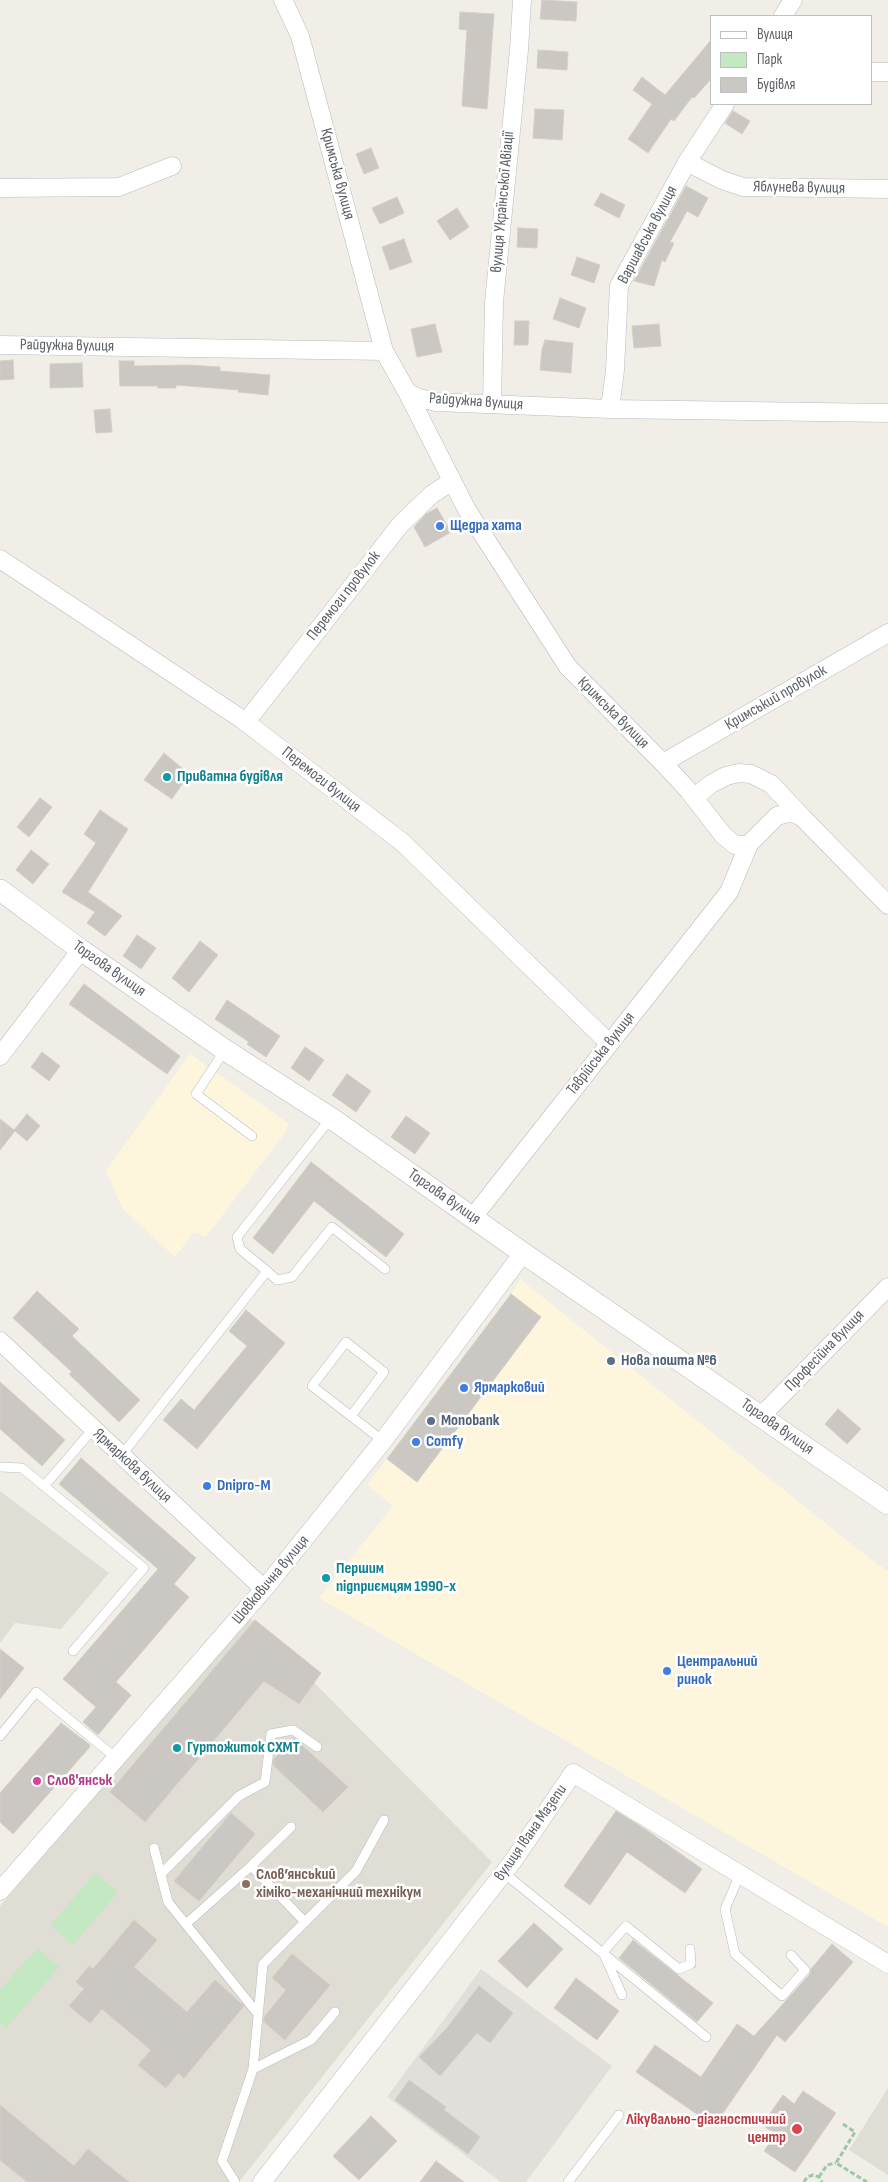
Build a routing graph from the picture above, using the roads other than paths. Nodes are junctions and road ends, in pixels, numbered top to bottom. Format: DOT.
graph roads {
  1 [pos="283,0"];
  2 [pos="522,0"];
  3 [pos="793,0"];
  4 [pos="784,15"];
  5 [pos="873,72"];
  6 [pos="888,72"];
  7 [pos="725,105"];
  8 [pos="687,162"];
  9 [pos="172,166"];
  10 [pos="0,188"];
  11 [pos="888,189"];
  12 [pos="0,345"];
  13 [pos="384,351"];
  14 [pos="407,392"];
  15 [pos="492,404"];
  16 [pos="610,409"];
  17 [pos="888,413"];
  18 [pos="452,480"];
  19 [pos="0,559"];
  20 [pos="888,633"];
  21 [pos="246,722"];
  22 [pos="663,763"];
  23 [pos="694,798"];
  24 [pos="803,818"];
  25 [pos="723,835"];
  26 [pos="749,844"];
  27 [pos="0,890"];
  28 [pos="729,892"];
  29 [pos="888,905"];
  30 [pos="81,950"];
  31 [pos="609,1044"];
  32 [pos="225,1050"];
  33 [pos="0,1056"];
  34 [pos="331,1118"];
  35 [pos="252,1136"];
  36 [pos="473,1217"];
  37 [pos="523,1254"];
  38 [pos="385,1269"];
  39 [pos="267,1271"];
  40 [pos="888,1287"];
  41 [pos="0,1341"];
  42 [pos="351,1416"];
  43 [pos="761,1416"];
  44 [pos="93,1429"];
  45 [pos="383,1441"];
  46 [pos="121,1456"];
  47 [pos="0,1467"];
  48 [pos="45,1485"];
  49 [pos="888,1504"];
  50 [pos="264,1589"];
  51 [pos="73,1651"];
  52 [pos="0,1736"];
  53 [pos="317,1747"];
  54 [pos="116,1758"];
  55 [pos="384,1820"];
  56 [pos="290,1827"];
  57 [pos="154,1848"];
  58 [pos="252,1866"];
  59 [pos="504,1873"];
  60 [pos="161,1874"];
  61 [pos="740,1874"];
  62 [pos="0,1891"];
  63 [pos="305,1922"];
  64 [pos="186,1924"];
  65 [pos="690,1949"];
  66 [pos="603,1952"];
  67 [pos="791,1955"];
  68 [pos="888,1964"];
  69 [pos="622,1995"];
  70 [pos="334,2012"];
  71 [pos="258,2014"];
  72 [pos="706,2036"];
  73 [pos="253,2069"];
  74 [pos="619,2115"];
  75 [pos="235,2182"];
  76 [pos="262,2182"];
  77 [pos="568,2182"];
  1 -- 13 [label="street, Кримська вулиця"];
  2 -- 15 [label="street, вулиця Української Авіації"];
  3 -- 4 [label="street"];
  5 -- 6 [label="street"];
  7 -- 8 [label="street, Варшавська вулиця"];
  8 -- 11 [label="street, Яблунева вулиця"];
  8 -- 16 [label="street, Варшавська вулиця"];
  9 -- 10 [label="street"];
  12 -- 13 [label="street, Райдужна вулиця"];
  13 -- 14 [label="street, Райдужна вулиця"];
  14 -- 15 [label="street, Райдужна вулиця"];
  14 -- 18 [label="street, Кримська вулиця"];
  15 -- 16 [label="street, Райдужна вулиця"];
  16 -- 17 [label="street, Райдужна вулиця"];
  18 -- 21 [label="street, Перемоги провулок"];
  18 -- 22 [label="street, Кримська вулиця"];
  19 -- 21 [label="street, Перемоги вулиця"];
  20 -- 22 [label="street, Кримський провулок"];
  21 -- 31 [label="street, Перемоги вулиця"];
  22 -- 23 [label="street, Кримська вулиця"];
  23 -- 24 [label="street"];
  23 -- 25 [label="street, Кримська вулиця"];
  24 -- 26 [label="street"];
  24 -- 29 [label="street"];
  25 -- 26 [label="street, Кримська вулиця"];
  25 -- 28 [label="street"];
  26 -- 28 [label="street, Таврійська вулиця"];
  27 -- 30 [label="street, Торгова вулиця"];
  28 -- 31 [label="street, Таврійська вулиця"];
  30 -- 32 [label="street, Торгова вулиця"];
  30 -- 33 [label="street"];
  31 -- 36 [label="street, Таврійська вулиця"];
  32 -- 34 [label="street, Торгова вулиця"];
  32 -- 35 [label="lane"];
  34 -- 36 [label="street, Торгова вулиця"];
  34 -- 39 [label="lane"];
  36 -- 37 [label="street, Торгова вулиця"];
  37 -- 43 [label="street, Торгова вулиця"];
  37 -- 45 [label="street, Шовковична вулиця"];
  38 -- 39 [label="lane"];
  39 -- 46 [label="lane"];
  40 -- 43 [label="street, Професійна вулиця"];
  41 -- 44 [label="street, Ярмаркова вулиця"];
  42 -- 42 [label="lane"];
  42 -- 45 [label="lane"];
  43 -- 49 [label="street, Торгова вулиця"];
  44 -- 46 [label="street, Ярмаркова вулиця"];
  44 -- 48 [label="lane"];
  45 -- 50 [label="street, Шовковична вулиця"];
  46 -- 50 [label="street, Ярмаркова вулиця"];
  47 -- 48 [label="lane"];
  48 -- 51 [label="lane"];
  50 -- 54 [label="street, Шовковична вулиця"];
  52 -- 54 [label="lane"];
  53 -- 60 [label="lane"];
  54 -- 62 [label="street, Шовковична вулиця"];
  55 -- 63 [label="lane"];
  56 -- 58 [label="lane"];
  57 -- 60 [label="lane"];
  58 -- 63 [label="lane"];
  58 -- 64 [label="lane"];
  59 -- 61 [label="street, вулиця Івана Мазепи"];
  59 -- 66 [label="lane"];
  59 -- 76 [label="street, вулиця Івана Мазепи"];
  60 -- 64 [label="lane"];
  61 -- 67 [label="lane"];
  61 -- 68 [label="street, вулиця Івана Мазепи"];
  63 -- 71 [label="lane"];
  64 -- 71 [label="lane"];
  65 -- 66 [label="lane"];
  66 -- 69 [label="lane"];
  66 -- 72 [label="lane"];
  70 -- 73 [label="lane"];
  71 -- 73 [label="lane"];
  73 -- 75 [label="lane"];
  74 -- 77 [label="lane"];
}
